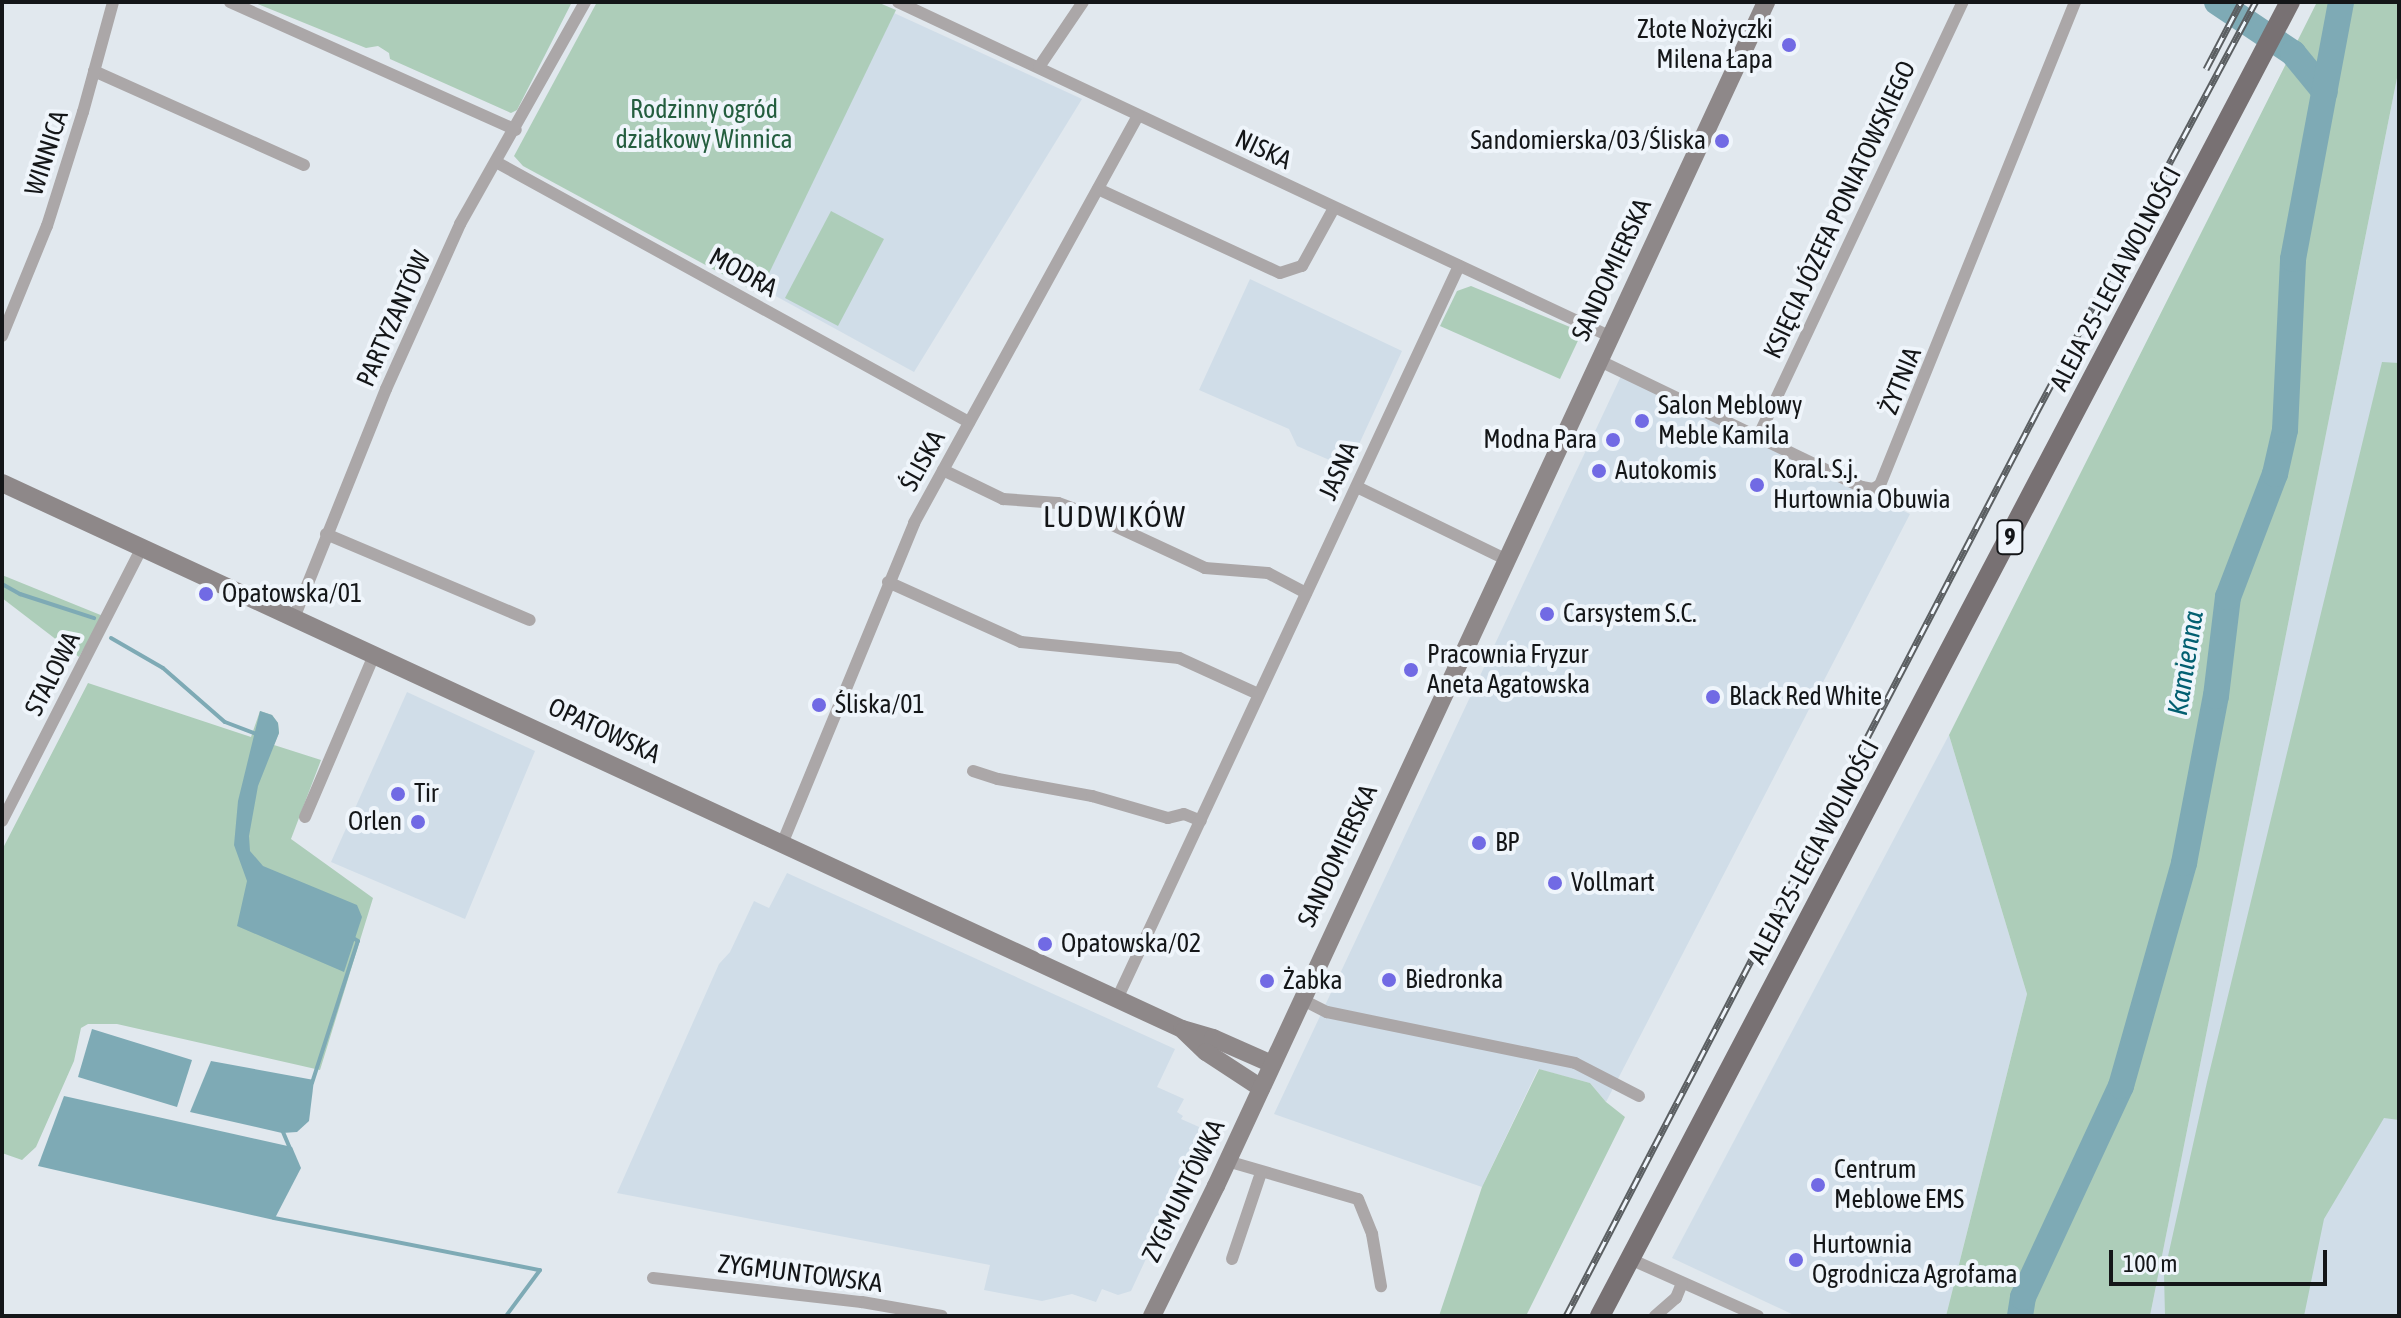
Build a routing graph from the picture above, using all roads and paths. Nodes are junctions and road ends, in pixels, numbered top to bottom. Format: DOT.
graph roads {
  1 [pos="113,2"];
  2 [pos="230,2"];
  3 [pos="585,2"];
  4 [pos="898,2"];
  5 [pos="1083,2"];
  6 [pos="1766,2"];
  7 [pos="1963,2"];
  8 [pos="2075,2"];
  9 [pos="2290,2"];
  10 [pos="1039,67"];
  11 [pos="94,71"];
  12 [pos="1138,116"];
  13 [pos="516,130"];
  14 [pos="496,162"];
  15 [pos="304,165"];
  16 [pos="1098,189"];
  17 [pos="1334,208"];
  18 [pos="1459,266"];
  19 [pos="2,336"];
  20 [pos="1609,336"];
  21 [pos="1598,360"];
  22 [pos="969,422"];
  23 [pos="1758,437"];
  24 [pos="943,470"];
  25 [pos="2,483"];
  26 [pos="1357,487"];
  27 [pos="326,534"];
  28 [pos="142,547"];
  29 [pos="1505,559"];
  30 [pos="888,582"];
  31 [pos="1306,593"];
  32 [pos="294,618"];
  33 [pos="530,620"];
  34 [pos="374,655"];
  35 [pos="1258,694"];
  36 [pos="973,771"];
  37 [pos="305,817"];
  38 [pos="2,821"];
  39 [pos="1201,821"];
  40 [pos="782,844"];
  41 [pos="1117,999"];
  42 [pos="1301,999"];
  43 [pos="1182,1029"];
  44 [pos="1272,1064"];
  45 [pos="1261,1088"];
  46 [pos="1639,1096"];
  47 [pos="1227,1161"];
  48 [pos="1261,1173"];
  49 [pos="1232,1259"];
  50 [pos="1630,1259"];
  51 [pos="653,1278"];
  52 [pos="1682,1283"];
  53 [pos="1381,1286"];
  54 [pos="942,1316"];
  55 [pos="1152,1316"];
  56 [pos="1600,1316"];
  57 [pos="1655,1316"];
  58 [pos="1758,1316"];
  1 -- 11 [label="street, WINNICA"];
  2 -- 13 [label="street"];
  3 -- 13 [label="street, PARTYZANTÓW"];
  4 -- 10 [label="street, NISKA"];
  5 -- 10 [label="street"];
  6 -- 20 [label="street, SANDOMIERSKA"];
  7 -- 23 [label="street, KSIĘCIA JÓZEFA PONIATOWSKIEGO"];
  8 -- 23 [label="street, ŻYTNIA"];
  9 -- 50 [label="main road, ALEJA 25-LECIA WOLNOŚCI / 9"];
  10 -- 12 [label="street, NISKA"];
  11 -- 15 [label="street"];
  11 -- 19 [label="street, WINNICA"];
  12 -- 16 [label="street, ŚLISKA"];
  12 -- 17 [label="street, NISKA"];
  13 -- 14 [label="street, PARTYZANTÓW"];
  14 -- 22 [label="street, MODRA"];
  14 -- 27 [label="street, PARTYZANTÓW"];
  16 -- 17 [label="street"];
  16 -- 22 [label="street, ŚLISKA"];
  17 -- 18 [label="street, NISKA"];
  18 -- 20 [label="street, NISKA"];
  18 -- 26 [label="street, JASNA"];
  20 -- 21 [label="street, SANDOMIERSKA"];
  21 -- 23 [label="street, ŻYTNIA"];
  21 -- 29 [label="street, SANDOMIERSKA"];
  22 -- 24 [label="street, ŚLISKA"];
  24 -- 30 [label="street, ŚLISKA"];
  24 -- 31 [label="street"];
  25 -- 28 [label="street, OPATOWSKA"];
  26 -- 29 [label="street"];
  26 -- 31 [label="street, JASNA"];
  27 -- 32 [label="street, PARTYZANTÓW"];
  27 -- 33 [label="street"];
  28 -- 32 [label="street, OPATOWSKA"];
  28 -- 38 [label="street, STALOWA"];
  29 -- 42 [label="street, SANDOMIERSKA"];
  30 -- 35 [label="street"];
  30 -- 40 [label="street, ŚLISKA"];
  31 -- 35 [label="street, JASNA"];
  32 -- 34 [label="street, OPATOWSKA"];
  34 -- 37 [label="street"];
  34 -- 40 [label="street, OPATOWSKA"];
  35 -- 39 [label="street, JASNA"];
  36 -- 39 [label="street"];
  39 -- 41 [label="street, JASNA"];
  40 -- 41 [label="street, OPATOWSKA"];
  41 -- 43 [label="street, OPATOWSKA"];
  42 -- 44 [label="street, SANDOMIERSKA"];
  42 -- 46 [label="street"];
  43 -- 44 [label="street, OPATOWSKA"];
  43 -- 45 [label="street, OPATOWSKA"];
  44 -- 45 [label="street, SANDOMIERSKA"];
  45 -- 47 [label="street, ZYGMUNTÓWKA"];
  47 -- 48 [label="street"];
  47 -- 55 [label="street, ZYGMUNTÓWKA"];
  48 -- 49 [label="street"];
  48 -- 53 [label="street"];
  50 -- 52 [label="street"];
  50 -- 56 [label="main road, ALEJA 25-LECIA WOLNOŚCI / 9"];
  51 -- 54 [label="street, ZYGMUNTOWSKA"];
  52 -- 57 [label="street"];
  52 -- 58 [label="street"];
}
